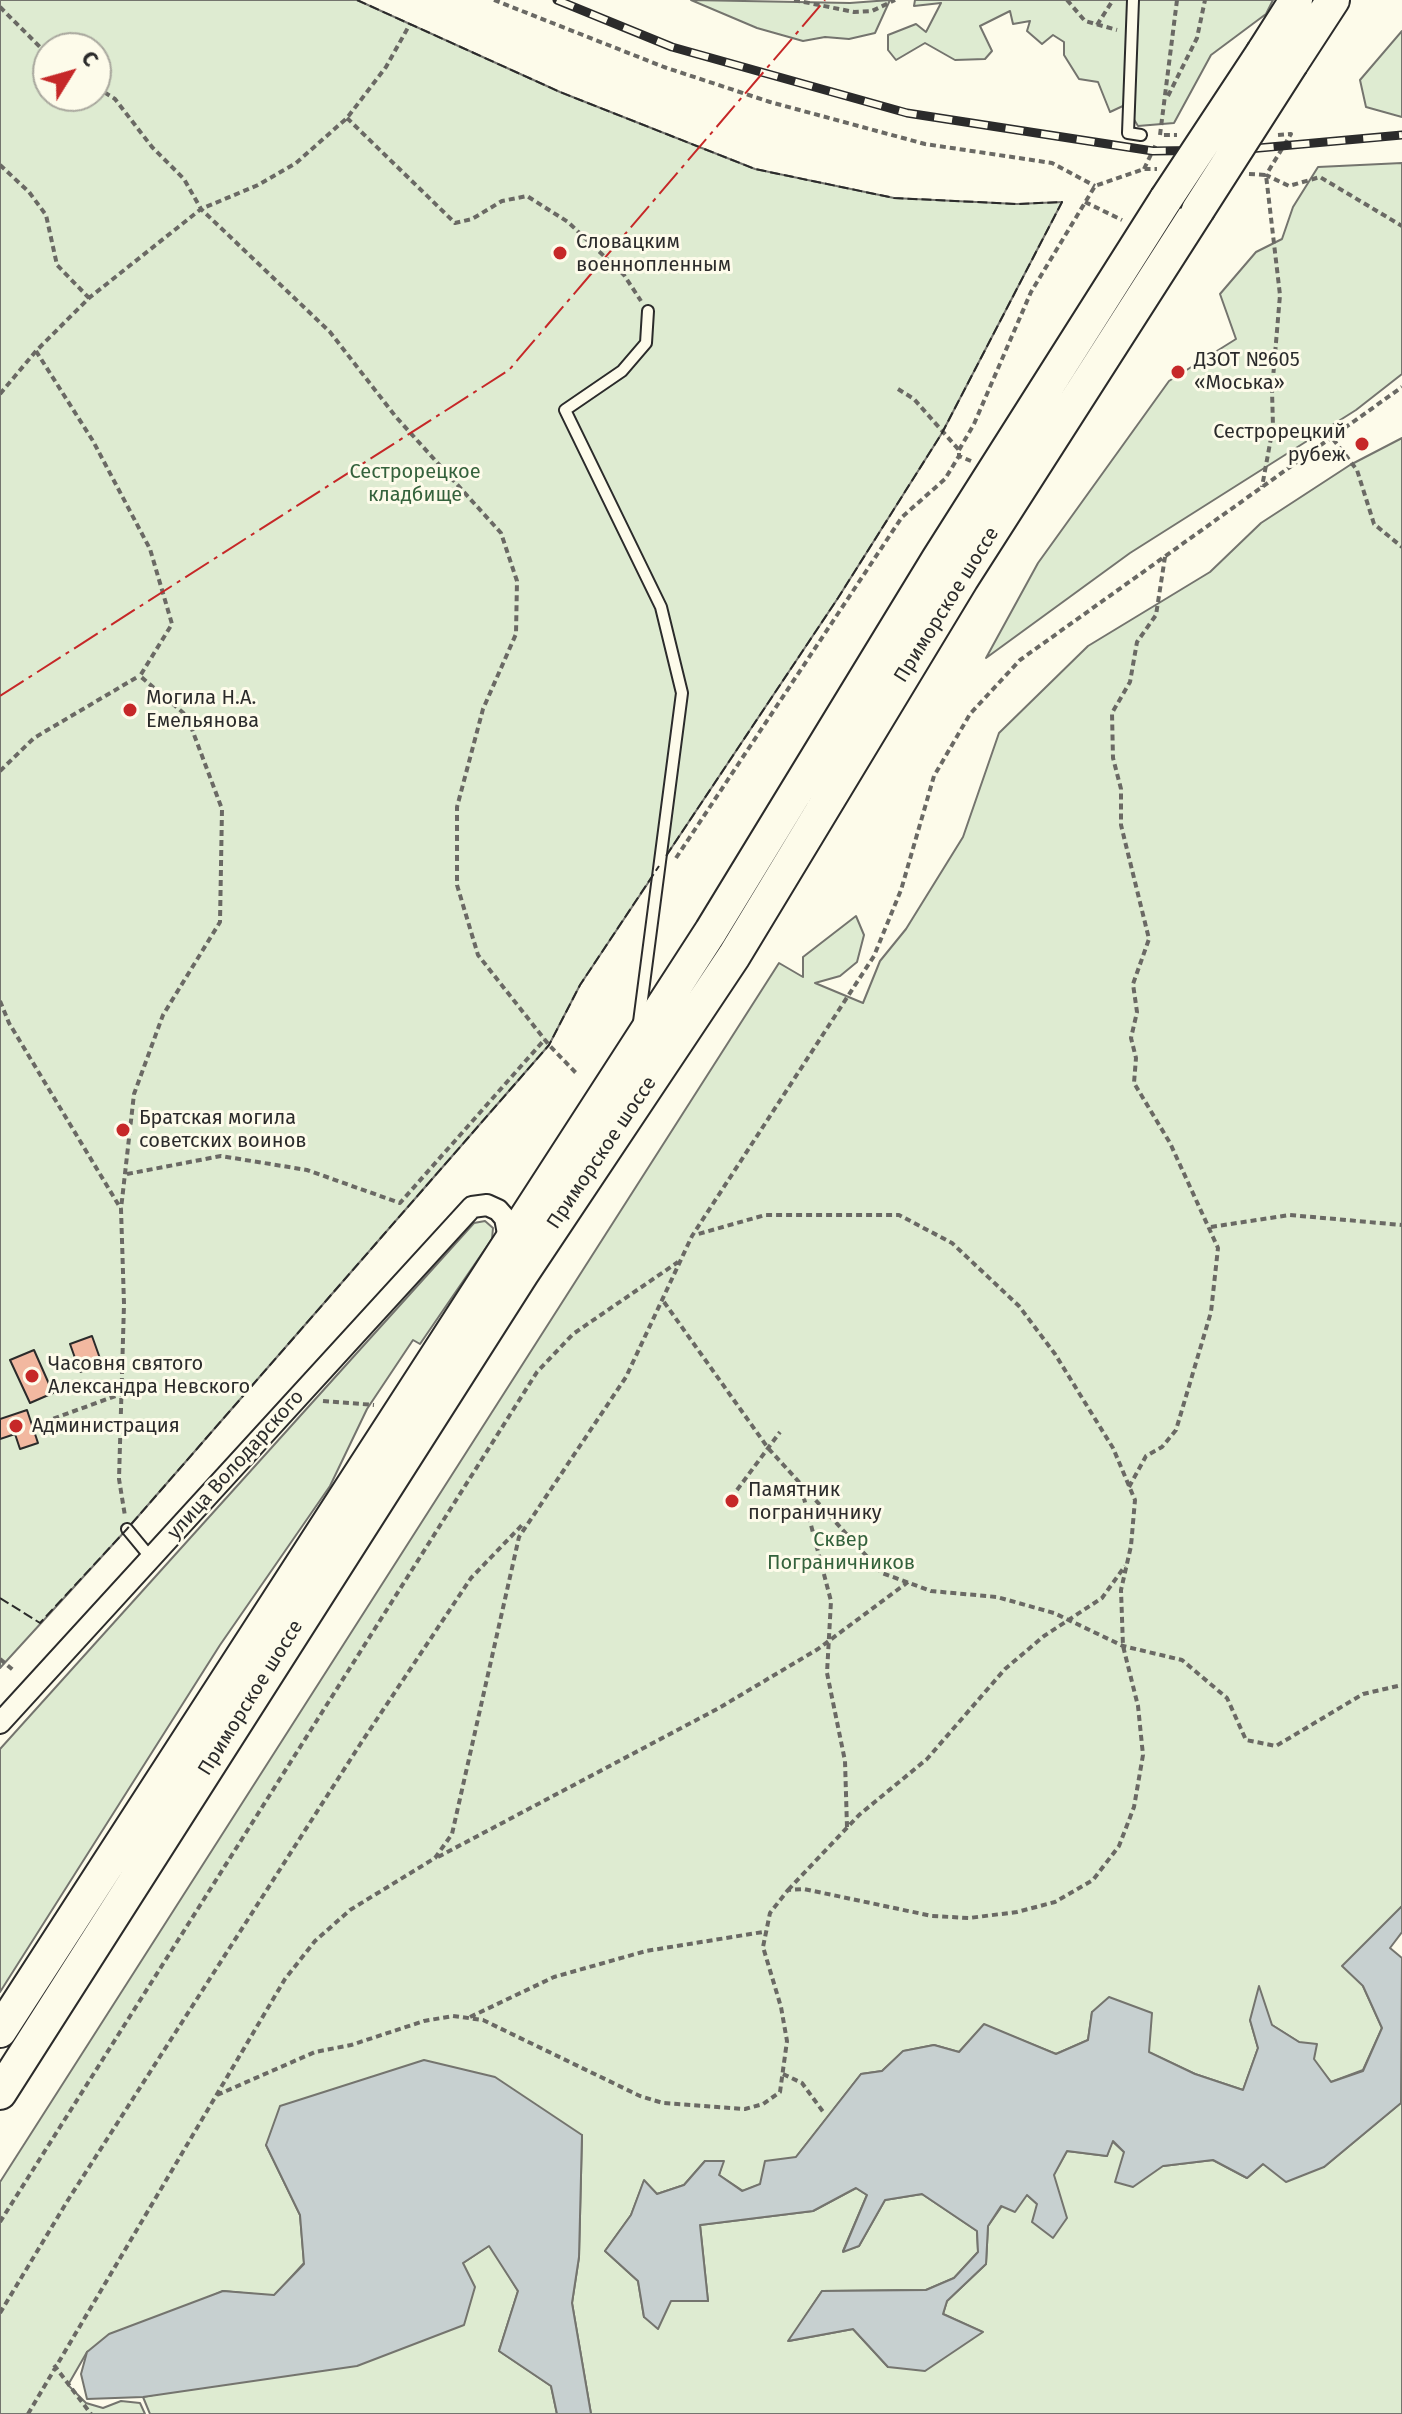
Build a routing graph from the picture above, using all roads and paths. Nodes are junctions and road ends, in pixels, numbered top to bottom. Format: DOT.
graph roads {
  1 [pos="494,0"];
  2 [pos="794,0"];
  3 [pos="895,0"];
  4 [pos="1067,0"];
  5 [pos="1113,0"];
  6 [pos="1133,0"];
  7 [pos="1205,0"];
  8 [pos="1296,0"];
  9 [pos="1333,0"];
  10 [pos="0,7"];
  11 [pos="7,16"];
  12 [pos="0,23"];
  13 [pos="410,24"];
  14 [pos="1097,25"];
  15 [pos="1119,30"];
  16 [pos="32,40"];
  17 [pos="1277,58"];
  18 [pos="112,97"];
  19 [pos="1165,102"];
  20 [pos="347,118"];
  21 [pos="1141,135"];
  22 [pos="1160,135"];
  23 [pos="0,165"];
  24 [pos="1144,169"];
  25 [pos="1236,174"];
  26 [pos="1163,184"];
  27 [pos="1095,186"];
  28 [pos="1085,202"];
  29 [pos="201,209"];
  30 [pos="1135,226"];
  31 [pos="89,298"];
  32 [pos="648,311"];
  33 [pos="36,351"];
  34 [pos="1402,387"];
  35 [pos="898,389"];
  36 [pos="0,394"];
  37 [pos="1333,439"];
  38 [pos="959,453"];
  39 [pos="977,465"];
  40 [pos="1262,490"];
  41 [pos="1402,547"];
  42 [pos="1165,557"];
  43 [pos="140,676"];
  44 [pos="0,771"];
  45 [pos="659,883"];
  46 [pos="0,1001"];
  47 [pos="545,1039"];
  48 [pos="634,1049"];
  49 [pos="577,1074"];
  50 [pos="127,1174"];
  51 [pos="121,1209"];
  52 [pos="1402,1225"];
  53 [pos="1211,1227"];
  54 [pos="692,1236"];
  55 [pos="509,1239"];
  56 [pos="678,1262"];
  57 [pos="664,1302"];
  58 [pos="121,1394"];
  59 [pos="44,1422"];
  60 [pos="780,1432"];
  61 [pos="768,1448"];
  62 [pos="800,1485"];
  63 [pos="1129,1487"];
  64 [pos="737,1490"];
  65 [pos="527,1519"];
  66 [pos="127,1529"];
  67 [pos="151,1558"];
  68 [pos="1127,1563"];
  69 [pos="908,1582"];
  70 [pos="1069,1620"];
  71 [pos="826,1642"];
  72 [pos="1123,1646"];
  73 [pos="0,1659"];
  74 [pos="13,1670"];
  75 [pos="1402,1685"];
  76 [pos="0,1723"];
  77 [pos="847,1827"];
  78 [pos="435,1858"];
  79 [pos="788,1890"];
  80 [pos="764,1932"];
  81 [pos="468,2018"];
  82 [pos="0,2031"];
  83 [pos="783,2074"];
  84 [pos="0,2093"];
  85 [pos="215,2095"];
  86 [pos="824,2113"];
  87 [pos="0,2222"];
  88 [pos="0,2313"];
  89 [pos="54,2365"];
  90 [pos="28,2414"];
  91 [pos="91,2414"];
  1 -- 27 [label="path"];
  2 -- 3 [label="path"];
  4 -- 14 [label="path"];
  5 -- 14 [label="path"];
  6 -- 21 [label="lane"];
  7 -- 19 [label="path"];
  8 -- 17 [label="highway"];
  9 -- 17 [label="highway"];
  10 -- 11 [label="path"];
  11 -- 12 [label="path"];
  11 -- 16 [label="path"];
  13 -- 20 [label="path"];
  14 -- 15 [label="path"];
  17 -- 26 [label="highway, Приморское шоссе, bridge"];
  17 -- 84 [label="highway, Приморское шоссе, bridge"];
  18 -- 29 [label="path"];
  20 -- 29 [label="path"];
  20 -- 32 [label="path"];
  22 -- 24 [label="path"];
  23 -- 31 [label="path"];
  24 -- 26 [label="path"];
  24 -- 27 [label="path"];
  25 -- 40 [label="path"];
  26 -- 48 [label="highway, Приморское шоссе"];
  27 -- 28 [label="path"];
  28 -- 30 [label="path"];
  28 -- 38 [label="path"];
  29 -- 31 [label="path"];
  29 -- 47 [label="path"];
  31 -- 33 [label="path"];
  32 -- 45 [label="lane"];
  33 -- 36 [label="path"];
  33 -- 43 [label="path"];
  34 -- 37 [label="path"];
  35 -- 38 [label="path"];
  37 -- 40 [label="path"];
  37 -- 41 [label="path"];
  38 -- 39 [label="path"];
  38 -- 45 [label="path"];
  40 -- 42 [label="path"];
  42 -- 53 [label="path"];
  42 -- 54 [label="path"];
  43 -- 44 [label="path"];
  43 -- 50 [label="path"];
  45 -- 48 [label="lane"];
  46 -- 51 [label="path"];
  47 -- 49 [label="path"];
  47 -- 50 [label="path"];
  48 -- 55 [label="highway, Приморское шоссе"];
  50 -- 51 [label="path"];
  51 -- 58 [label="path"];
  52 -- 53 [label="path"];
  53 -- 63 [label="path"];
  54 -- 56 [label="path"];
  54 -- 63 [label="path"];
  55 -- 67 [label="street, улица Володарского"];
  55 -- 82 [label="highway, Приморское шоссе"];
  56 -- 57 [label="path"];
  56 -- 87 [label="path"];
  57 -- 61 [label="path"];
  57 -- 65 [label="path"];
  58 -- 59 [label="path"];
  58 -- 66 [label="path"];
  60 -- 61 [label="path"];
  61 -- 62 [label="path"];
  61 -- 64 [label="path"];
  62 -- 69 [label="path"];
  62 -- 71 [label="path"];
  63 -- 68 [label="path"];
  65 -- 78 [label="path"];
  65 -- 88 [label="path"];
  66 -- 67 [label="lane"];
  67 -- 76 [label="street, улица Володарского"];
  68 -- 70 [label="path"];
  68 -- 72 [label="path"];
  69 -- 70 [label="path"];
  69 -- 71 [label="path"];
  70 -- 72 [label="path"];
  70 -- 77 [label="path"];
  71 -- 77 [label="path"];
  71 -- 78 [label="path"];
  72 -- 75 [label="path"];
  72 -- 79 [label="path"];
  73 -- 74 [label="path"];
  77 -- 79 [label="path"];
  78 -- 85 [label="path"];
  79 -- 80 [label="path"];
  80 -- 81 [label="path"];
  80 -- 83 [label="path"];
  81 -- 83 [label="path"];
  81 -- 85 [label="path"];
  83 -- 86 [label="path"];
  85 -- 89 [label="path"];
  89 -- 90 [label="path"];
  89 -- 91 [label="path"];
}
